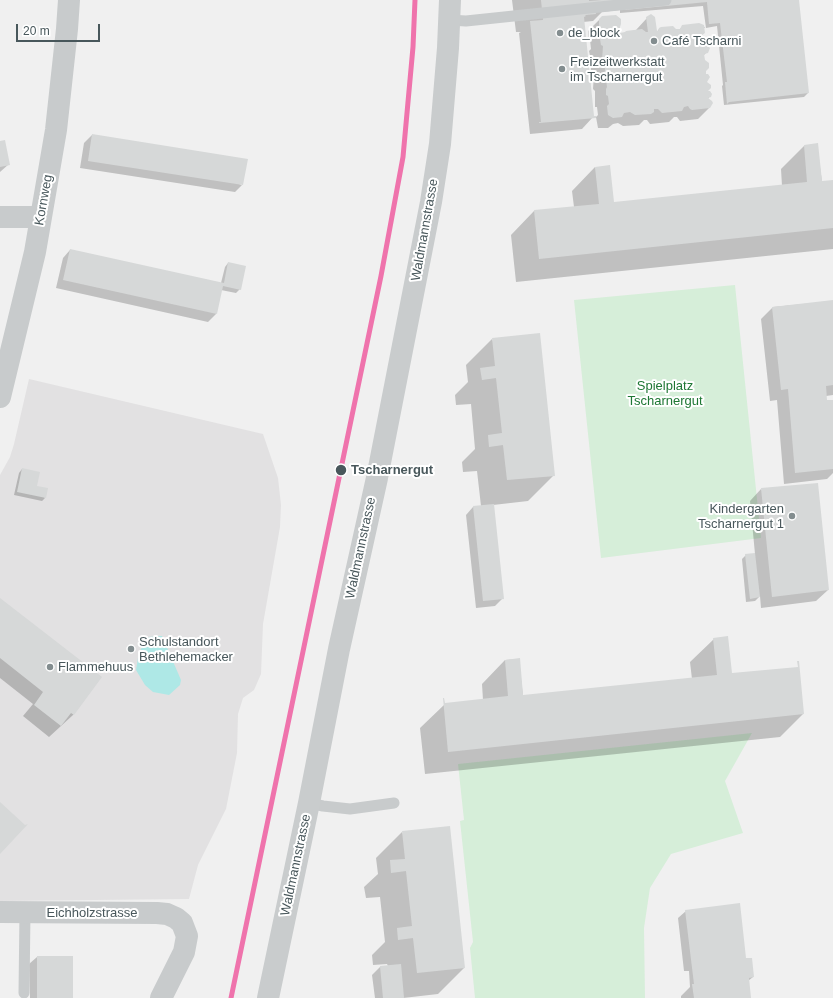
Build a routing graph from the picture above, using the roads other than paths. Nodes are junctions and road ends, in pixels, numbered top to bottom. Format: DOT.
graph roads {
  1 [pos="69,0"];
  2 [pos="666,0"];
  3 [pos="450,10"];
  4 [pos="0,217"];
  5 [pos="41,217"];
  6 [pos="0,397"];
  7 [pos="309,803"];
  8 [pos="394,803"];
  9 [pos="0,912"];
  10 [pos="25,912"];
  11 [pos="24,993"];
  12 [pos="161,998"];
  13 [pos="268,998"];
  1 -- 5 [label="street, Kornweg"];
  2 -- 3 [label="lane"];
  3 -- 7 [label="street, Waldmannstrasse"];
  4 -- 5 [label="street"];
  5 -- 6 [label="street, Kornweg"];
  7 -- 8 [label="lane"];
  7 -- 13 [label="street, Waldmannstrasse"];
  9 -- 10 [label="street, Eichholzstrasse"];
  10 -- 11 [label="lane"];
  10 -- 12 [label="street, Eichholzstrasse"];
}
